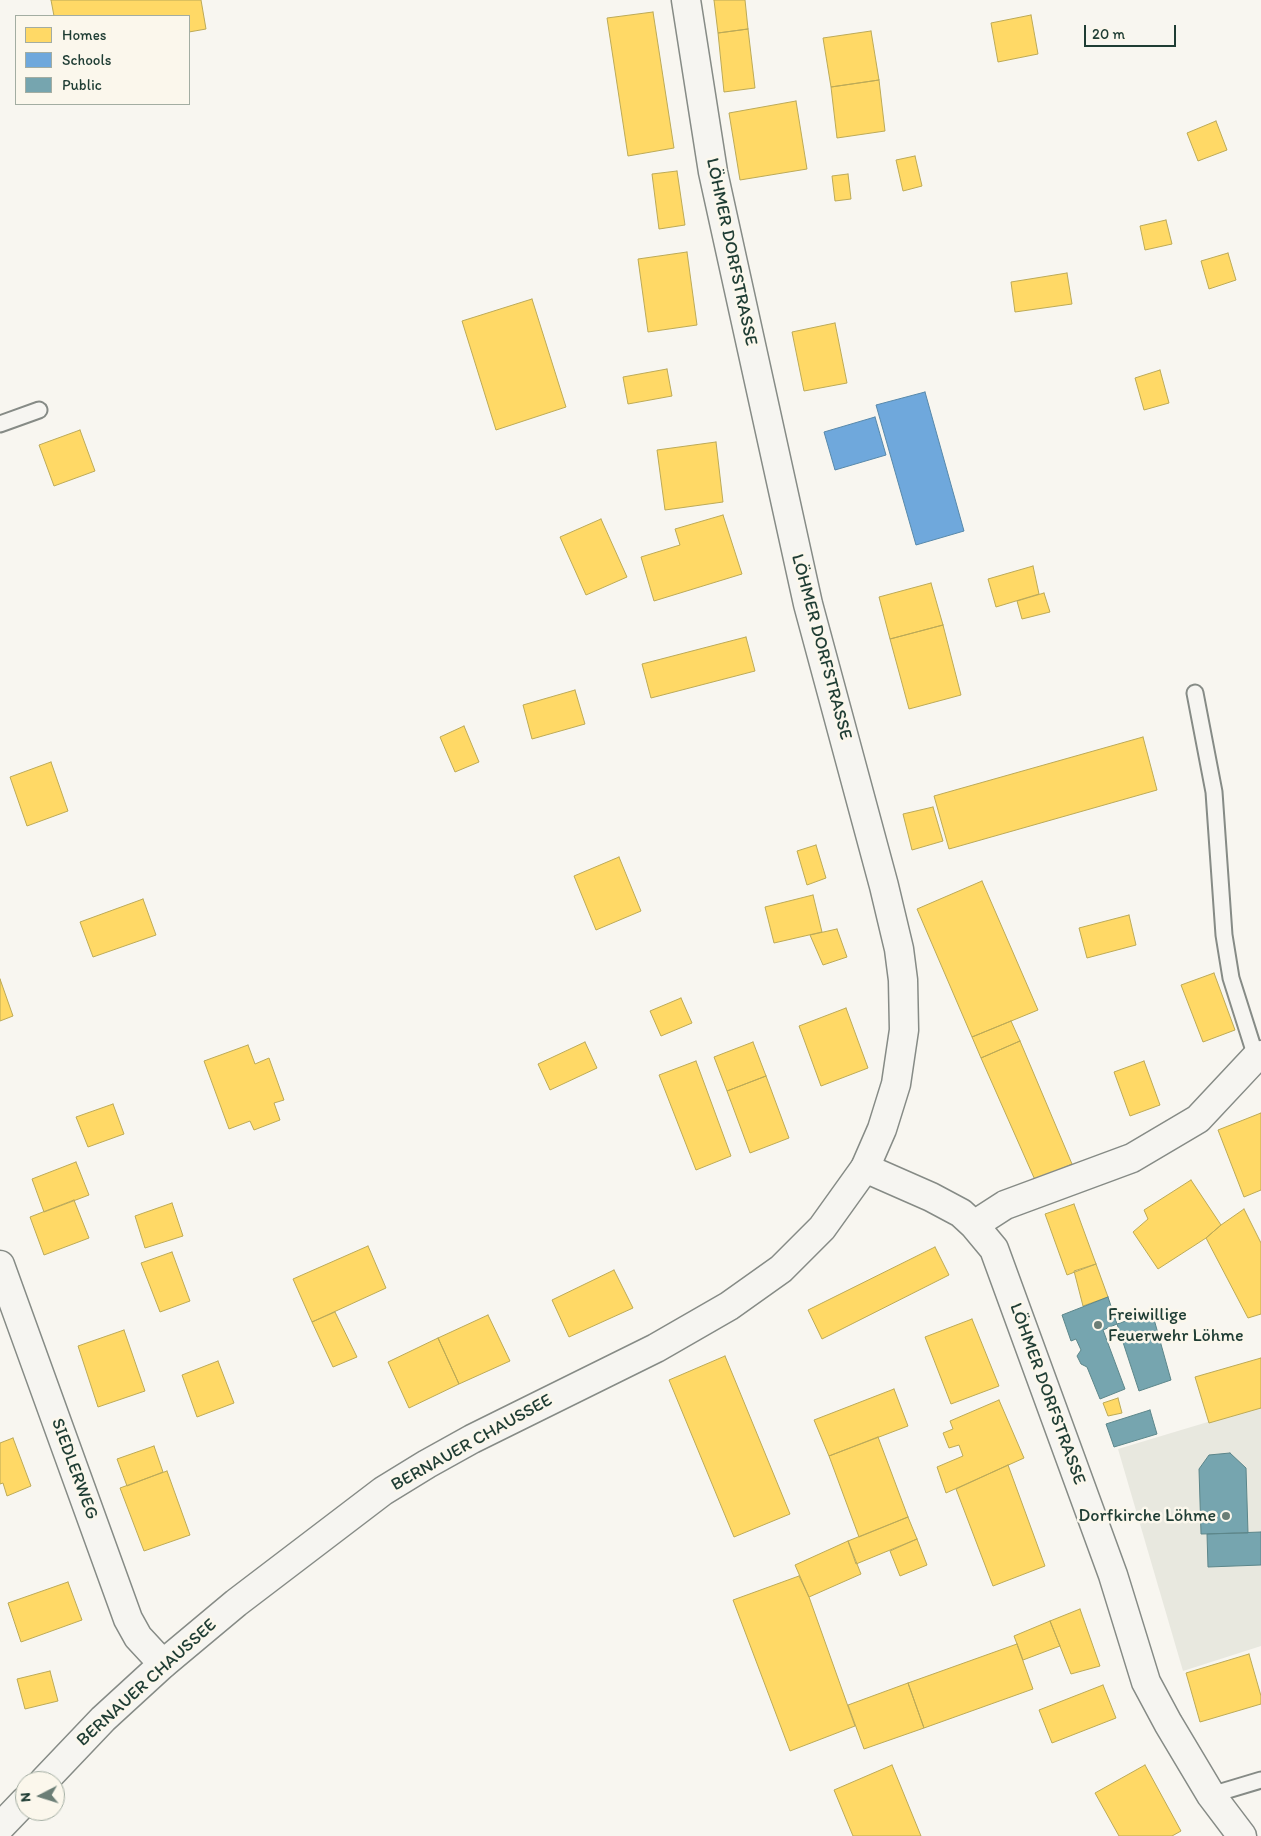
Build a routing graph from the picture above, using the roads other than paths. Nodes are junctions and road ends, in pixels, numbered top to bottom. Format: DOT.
graph roads {
  1 [pos="686,0"];
  2 [pos="39,410"];
  3 [pos="0,424"];
  4 [pos="1195,693"];
  5 [pos="1258,1056"];
  6 [pos="865,1168"];
  7 [pos="974,1225"];
  8 [pos="0,1265"];
  9 [pos="163,1664"];
  10 [pos="54,1771"];
  11 [pos="1261,1780"];
  12 [pos="1211,1795"];
  13 [pos="15,1811"];
  14 [pos="0,1827"];
  15 [pos="1242,1836"];
  1 -- 6 [label="main road, LÖHMER DORFSTRASSE"];
  2 -- 3 [label="lane"];
  4 -- 5 [label="lane"];
  5 -- 7 [label="main road"];
  6 -- 7 [label="main road, LÖHMER DORFSTRASSE"];
  6 -- 9 [label="main road, BERNAUER CHAUSSEE"];
  7 -- 12 [label="main road, LÖHMER DORFSTRASSE"];
  8 -- 9 [label="main road, SIEDLERWEG"];
  9 -- 10 [label="main road, BERNAUER CHAUSSEE"];
  11 -- 12 [label="lane"];
  12 -- 15 [label="main road, LÖHMER DORFSTRASSE"];
  13 -- 14 [label="main road"];
}
